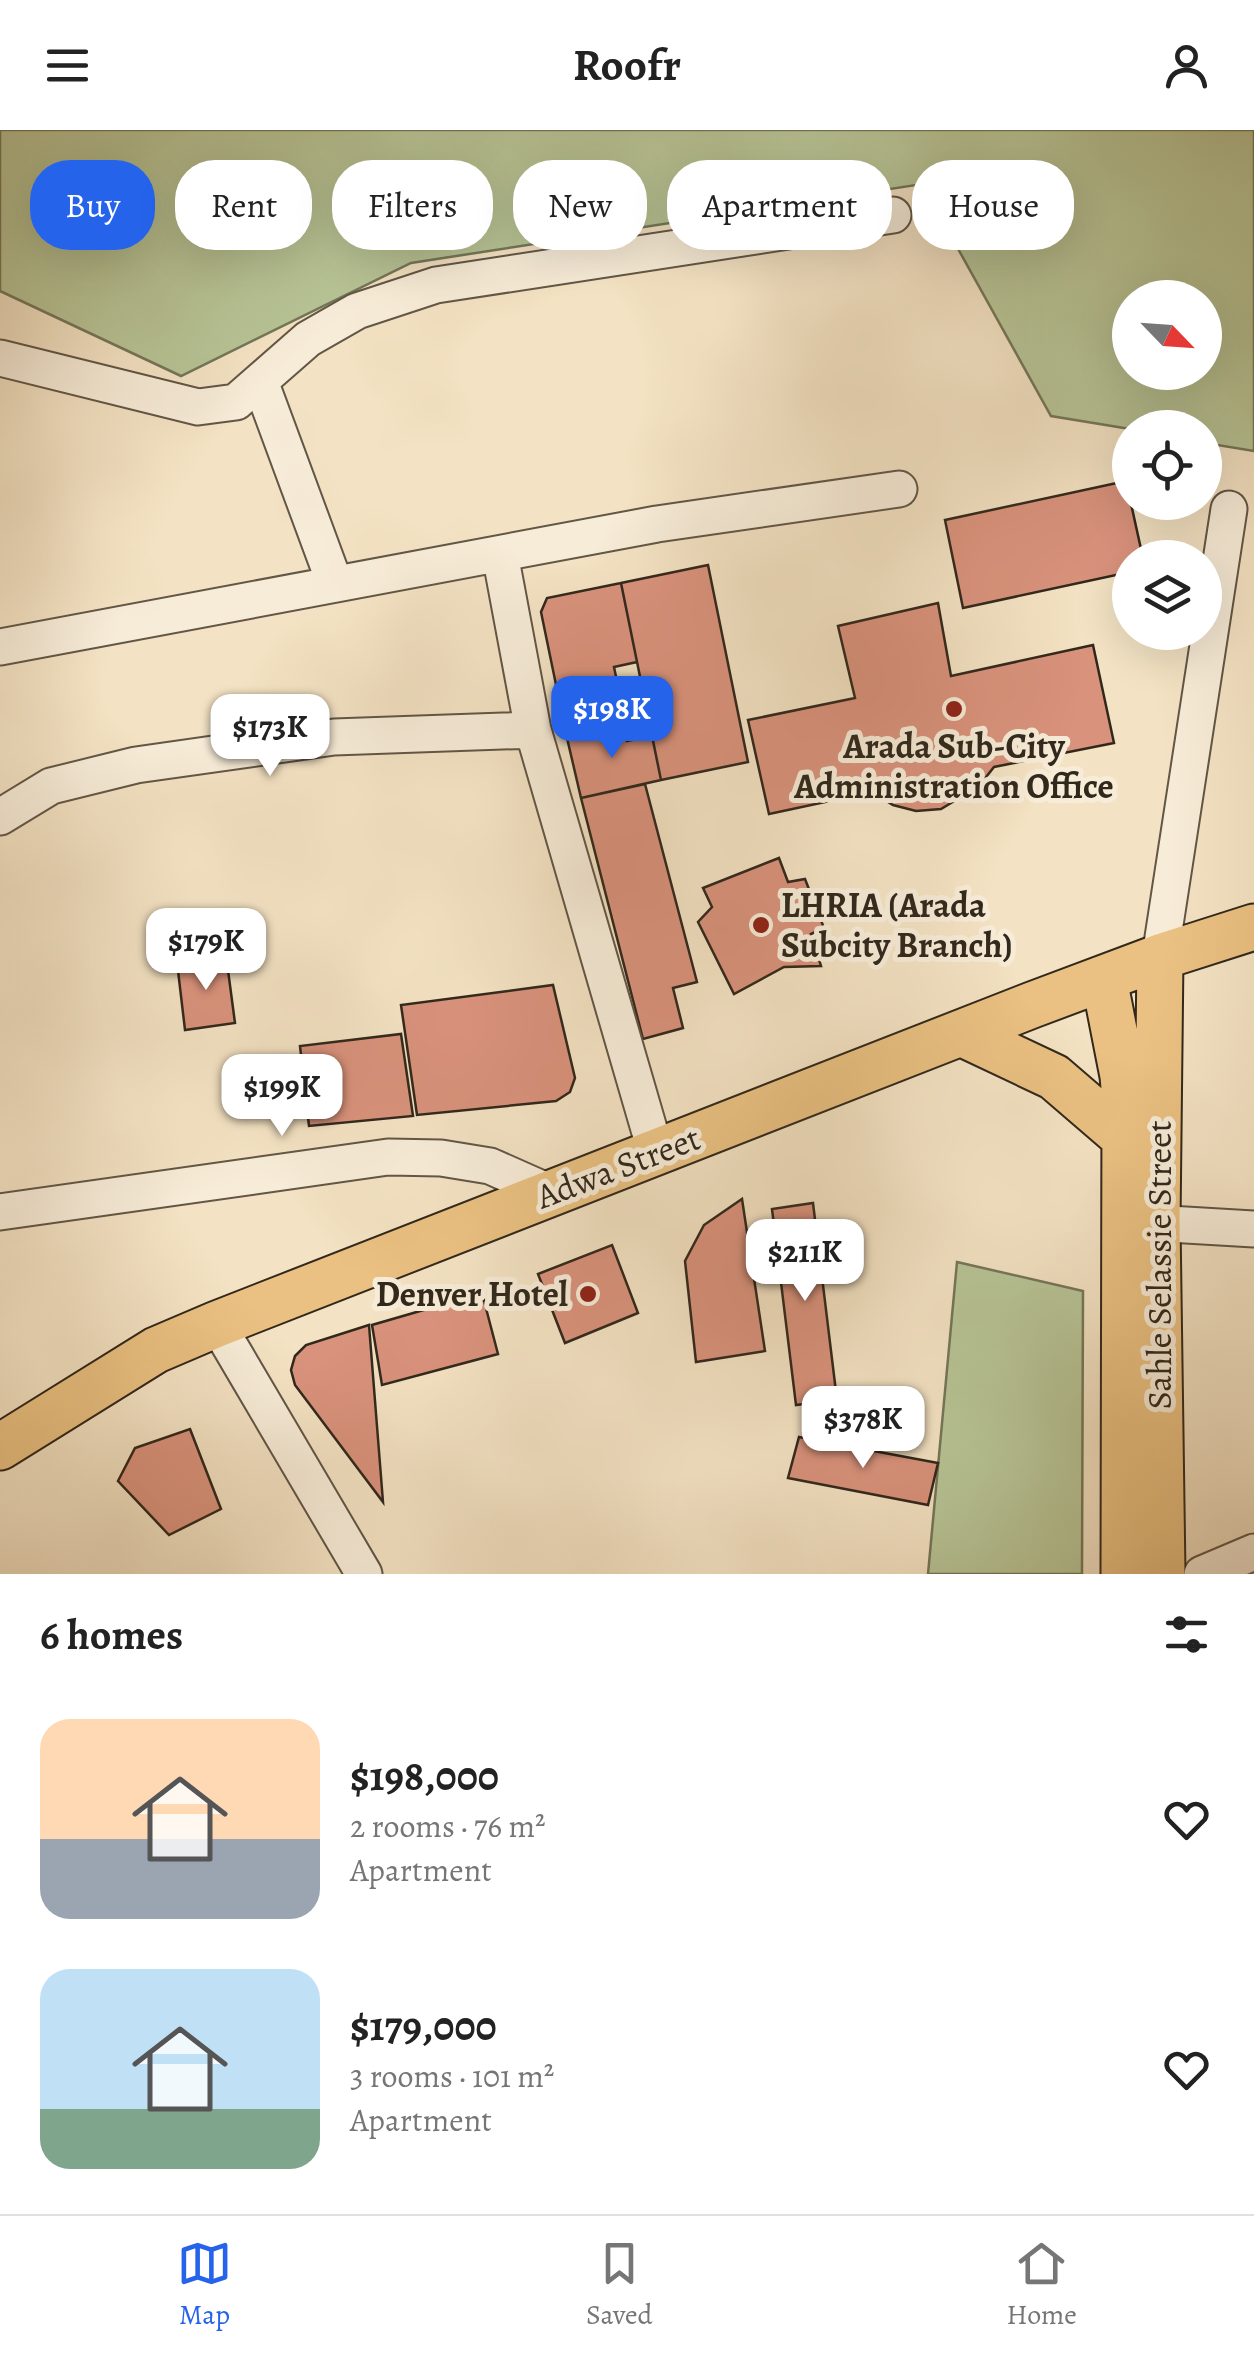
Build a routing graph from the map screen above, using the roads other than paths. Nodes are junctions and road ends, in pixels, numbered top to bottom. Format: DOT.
graph roads {
  1 [pos="893,215"];
  2 [pos="0,358"];
  3 [pos="260,381"];
  4 [pos="899,489"];
  5 [pos="1228,509"];
  6 [pos="500,554"];
  7 [pos="335,584"];
  8 [pos="0,647"];
  9 [pos="533,730"];
  10 [pos="0,818"];
  11 [pos="1254,926"];
  12 [pos="1160,957"];
  13 [pos="1104,979"];
  14 [pos="961,1033"];
  15 [pos="1126,1139"];
  16 [pos="656,1153"];
  17 [pos="552,1193"];
  18 [pos="0,1212"];
  19 [pos="1142,1222"];
  20 [pos="1254,1229"];
  21 [pos="217,1324"];
  22 [pos="0,1446"];
  23 [pos="1254,1552"];
  24 [pos="364,1574"];
  25 [pos="1124,1574"];
  26 [pos="1162,1574"];
  27 [pos="1202,1574"];
  1 -- 3 [label="street"];
  2 -- 3 [label="street"];
  3 -- 7 [label="street"];
  4 -- 6 [label="street"];
  5 -- 12 [label="street"];
  6 -- 7 [label="street"];
  6 -- 9 [label="street"];
  7 -- 8 [label="street"];
  9 -- 10 [label="street"];
  9 -- 16 [label="street"];
  11 -- 12 [label="main road, Adwa Street"];
  12 -- 13 [label="main road, Adwa Street"];
  12 -- 19 [label="main road, Sahle Selassie Street"];
  13 -- 14 [label="main road, Adwa Street"];
  13 -- 15 [label="main road"];
  14 -- 15 [label="main road"];
  14 -- 16 [label="main road, Adwa Street"];
  15 -- 19 [label="main road"];
  16 -- 17 [label="main road, Adwa Street"];
  17 -- 18 [label="street"];
  17 -- 21 [label="main road, Adwa Street"];
  19 -- 20 [label="street"];
  19 -- 25 [label="main road"];
  19 -- 26 [label="main road, Sahle Selassie Street"];
  21 -- 22 [label="main road, Adwa Street"];
  21 -- 24 [label="street"];
  23 -- 27 [label="street"];
}
